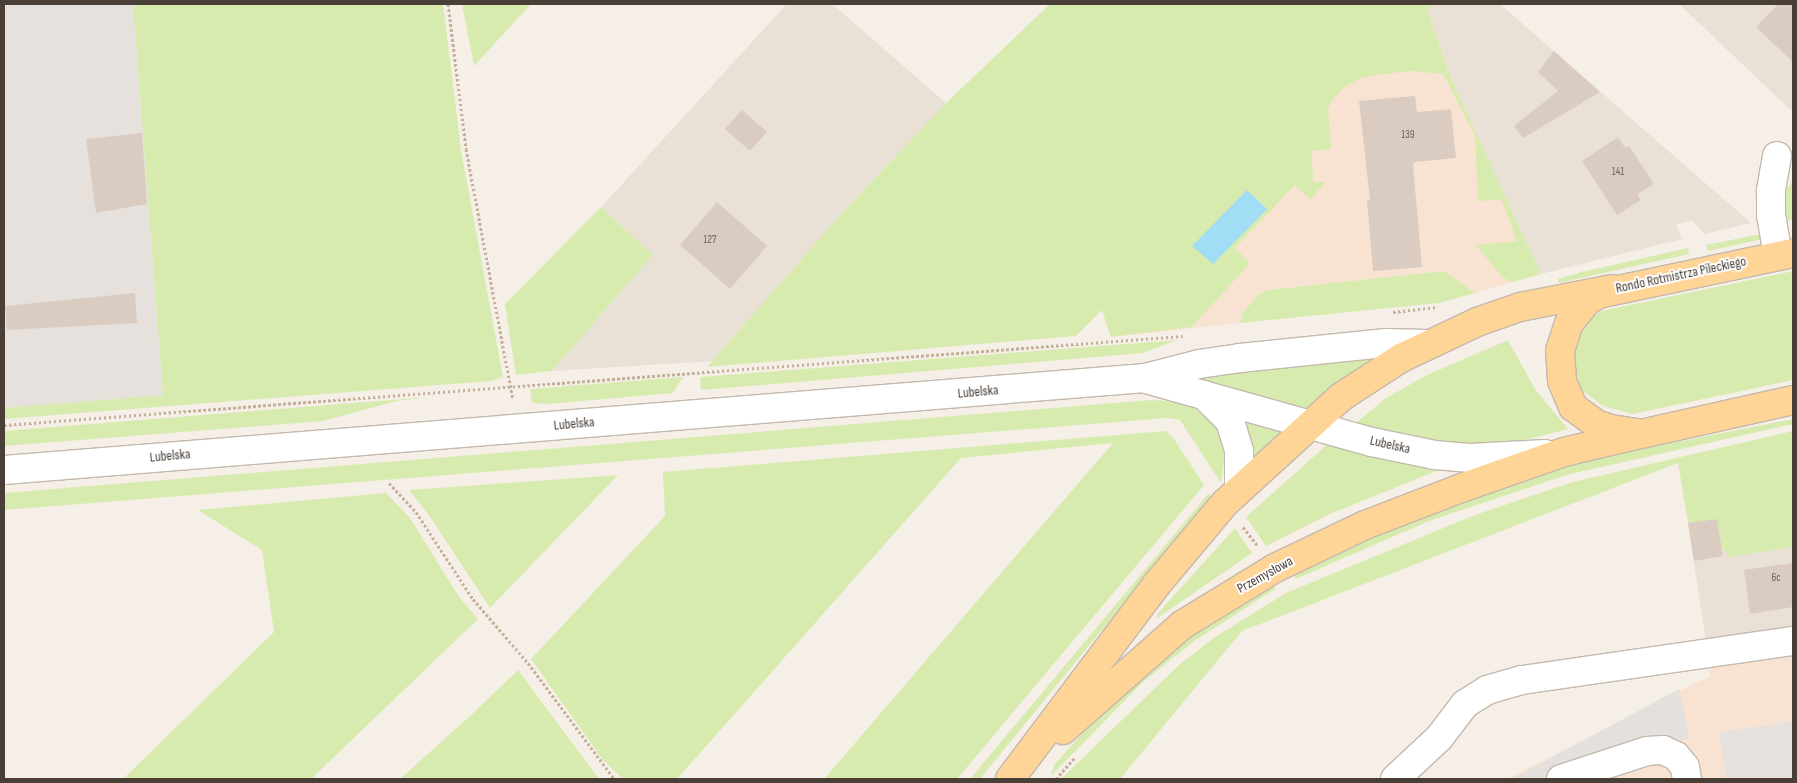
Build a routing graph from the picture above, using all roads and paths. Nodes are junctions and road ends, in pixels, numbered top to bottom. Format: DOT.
graph roads {
  1 [pos="448,4"];
  2 [pos="1777,156"];
  3 [pos="1786,254"];
  4 [pos="1612,288"];
  5 [pos="1443,306"];
  6 [pos="1386,313"];
  7 [pos="1194,335"];
  8 [pos="1428,344"];
  9 [pos="1145,378"];
  10 [pos="510,385"];
  11 [pos="1203,394"];
  12 [pos="1793,400"];
  13 [pos="1311,423"];
  14 [pos="4,425"];
  15 [pos="518,428"];
  16 [pos="1641,434"];
  17 [pos="1564,452"];
  18 [pos="4,470"];
  19 [pos="389,484"];
  20 [pos="1239,488"];
  21 [pos="1240,523"];
  22 [pos="1259,548"];
  23 [pos="1793,641"];
  24 [pos="1081,751"];
  25 [pos="1013,778"];
  26 [pos="614,779"];
  27 [pos="1056,779"];
  28 [pos="1395,779"];
  29 [pos="1561,779"];
  30 [pos="1687,779"];
  1 -- 10 [label="path"];
  2 -- 3 [label="street"];
  3 -- 4 [label="main road, Rondo Rotmistrza Pileckiego"];
  4 -- 8 [label="main road, Lubelska"];
  4 -- 16 [label="main road, Rondo Rotmistrza Pileckiego"];
  5 -- 6 [label="path"];
  7 -- 10 [label="path"];
  8 -- 9 [label="street, Lubelska"];
  8 -- 13 [label="main road, Przemysłowa"];
  9 -- 11 [label="street, Lubelska"];
  9 -- 15 [label="street, Lubelska"];
  10 -- 14 [label="path"];
  10 -- 15 [label="path"];
  11 -- 13 [label="street, Lubelska"];
  11 -- 20 [label="street"];
  12 -- 16 [label="main road, Rondo Rotmistrza Pileckiego"];
  13 -- 17 [label="street, Lubelska"];
  13 -- 20 [label="main road, Przemysłowa"];
  15 -- 18 [label="street, Lubelska"];
  16 -- 17 [label="main road, Lubelska"];
  17 -- 25 [label="main road, Przemysłowa"];
  19 -- 26 [label="path"];
  20 -- 25 [label="main road, Przemysłowa"];
  21 -- 22 [label="path"];
  23 -- 28 [label="street"];
  24 -- 27 [label="path"];
  29 -- 30 [label="street"];
}
